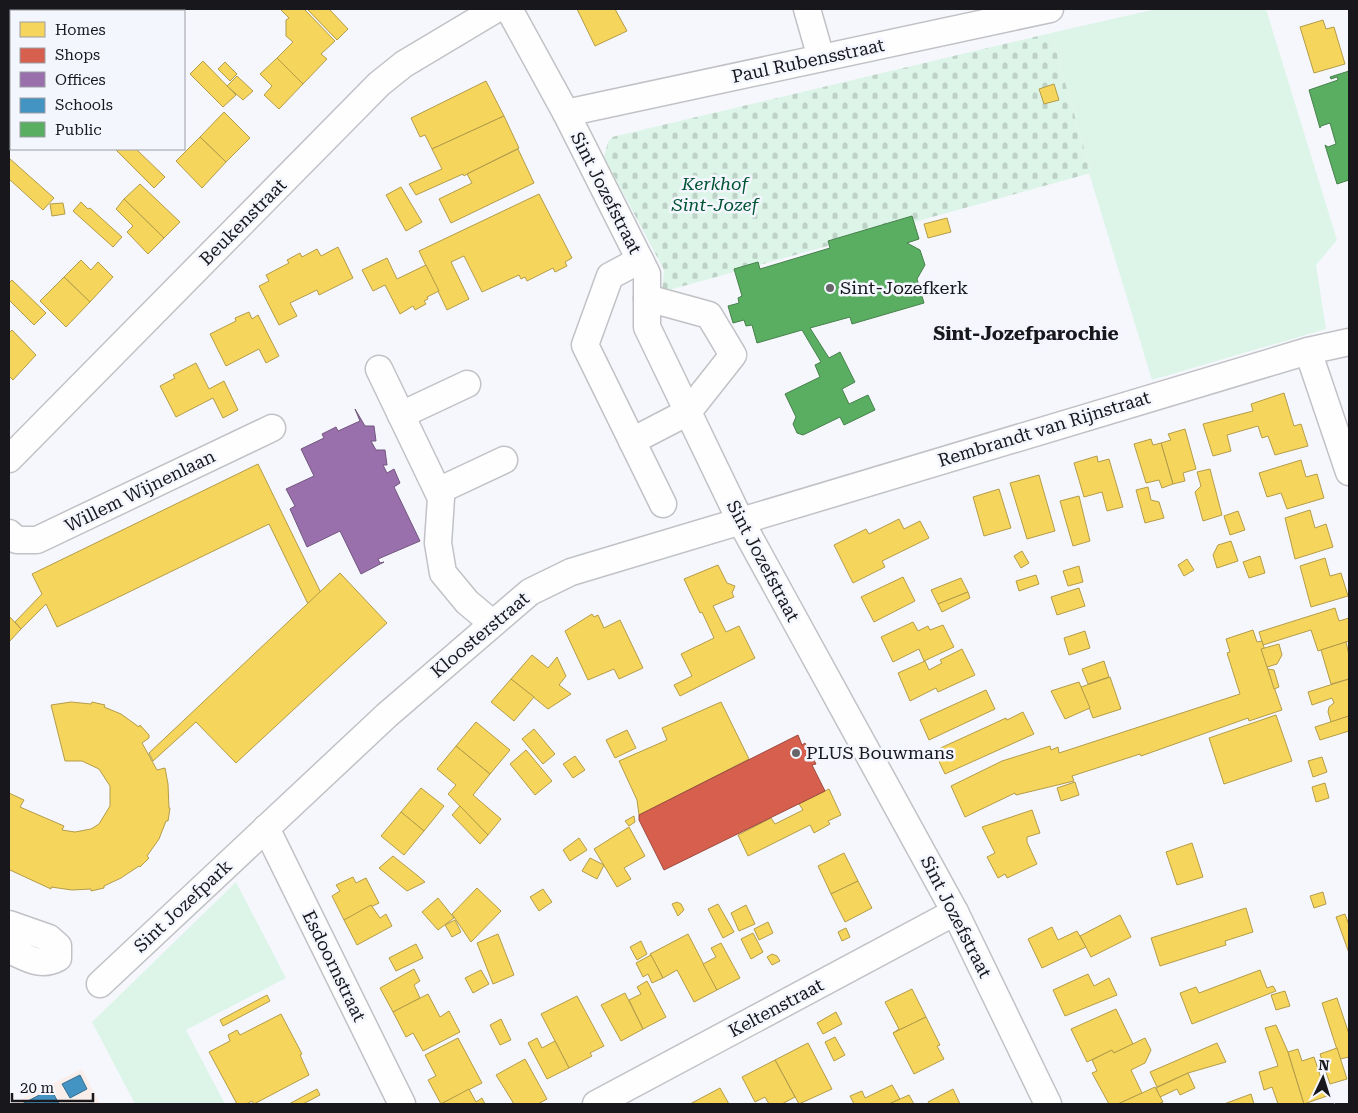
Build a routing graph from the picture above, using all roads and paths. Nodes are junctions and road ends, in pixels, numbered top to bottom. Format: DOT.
graph roads {
  1 [pos="496,9"];
  2 [pos="509,9"];
  3 [pos="807,9"];
  4 [pos="1050,9"];
  5 [pos="1017,12"];
  6 [pos="821,58"];
  7 [pos="566,113"];
  8 [pos="640,260"];
  9 [pos="647,298"];
  10 [pos="1349,342"];
  11 [pos="1308,351"];
  12 [pos="378,369"];
  13 [pos="467,384"];
  14 [pos="688,412"];
  15 [pos="401,415"];
  16 [pos="272,428"];
  17 [pos="632,441"];
  18 [pos="9,459"];
  19 [pos="504,460"];
  20 [pos="1349,472"];
  21 [pos="438,491"];
  22 [pos="663,504"];
  23 [pos="740,520"];
  24 [pos="9,533"];
  25 [pos="492,623"];
  26 [pos="266,828"];
  27 [pos="955,912"];
  28 [pos="9,924"];
  29 [pos="9,950"];
  30 [pos="100,984"];
  31 [pos="402,1104"];
  32 [pos="596,1104"];
  33 [pos="1048,1104"];
  1 -- 18 [label="street, Beukenstraat"];
  2 -- 7 [label="street, Sint Jozefstraat"];
  3 -- 6 [label="street"];
  4 -- 5 [label="street, Paul Rubensstraat"];
  5 -- 6 [label="street, Paul Rubensstraat"];
  6 -- 7 [label="street, Paul Rubensstraat"];
  7 -- 8 [label="street, Sint Jozefstraat"];
  8 -- 9 [label="street, Sint Jozefstraat"];
  8 -- 17 [label="street"];
  9 -- 14 [label="street, Sint Jozefstraat"];
  9 -- 14 [label="street"];
  10 -- 11 [label="street, Rembrandt van Rijnstraat"];
  11 -- 20 [label="street"];
  11 -- 23 [label="street, Rembrandt van Rijnstraat"];
  12 -- 15 [label="street"];
  13 -- 15 [label="street"];
  14 -- 17 [label="street"];
  14 -- 23 [label="street, Sint Jozefstraat"];
  15 -- 21 [label="street"];
  16 -- 24 [label="street, Willem Wijnenlaan"];
  17 -- 22 [label="street"];
  19 -- 21 [label="street"];
  21 -- 25 [label="street"];
  23 -- 25 [label="street, Kloosterstraat"];
  23 -- 27 [label="street, Sint Jozefstraat"];
  25 -- 26 [label="street, Kloosterstraat"];
  26 -- 30 [label="street, Sint Jozefpark"];
  26 -- 31 [label="street, Esdoornstraat"];
  27 -- 32 [label="street, Keltenstraat"];
  27 -- 33 [label="street, Sint Jozefstraat"];
  28 -- 29 [label="street"];
}
